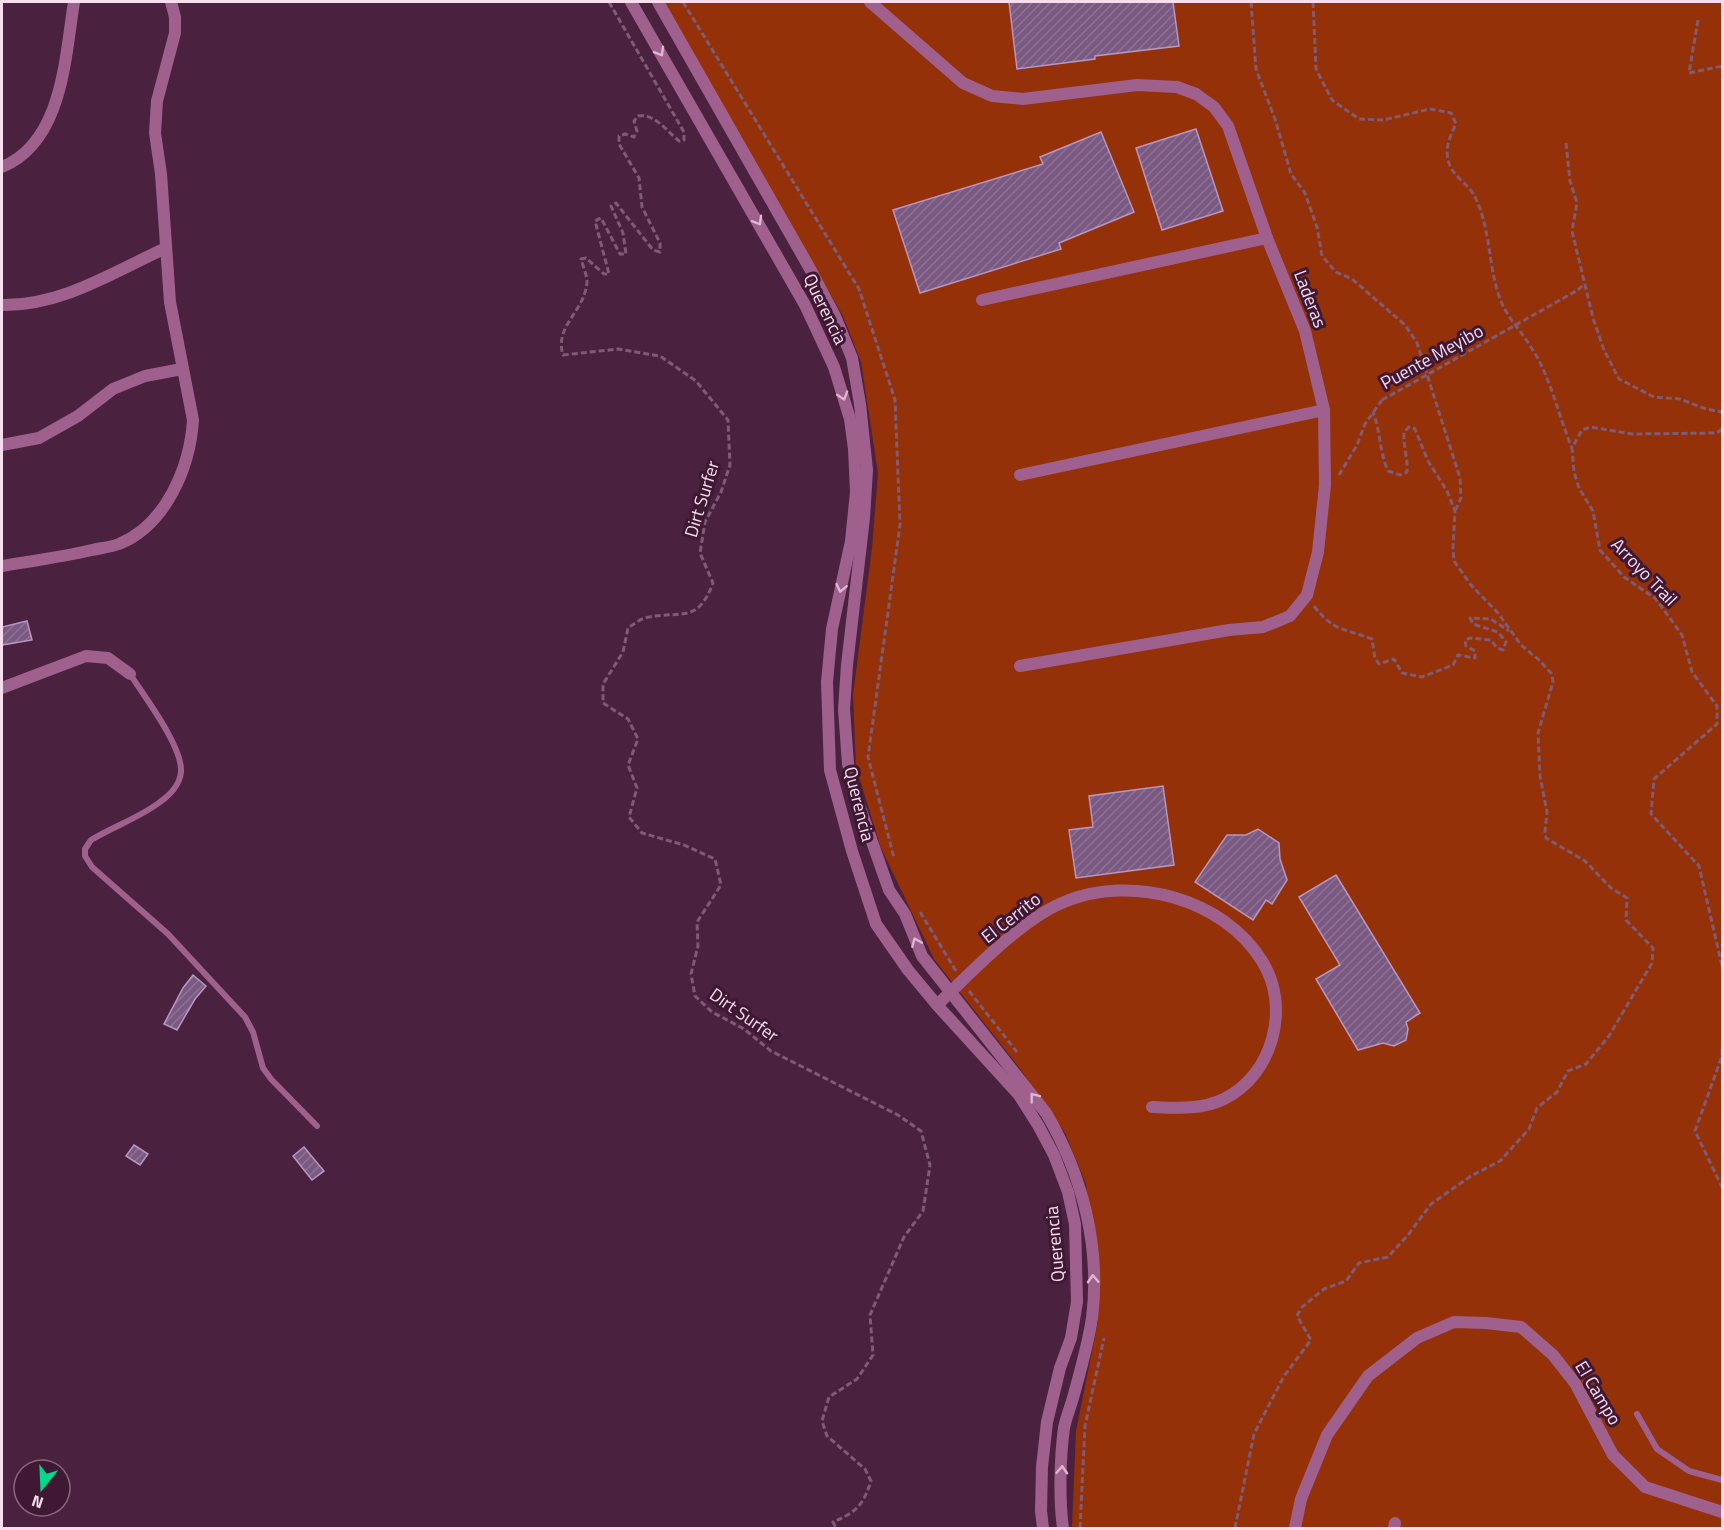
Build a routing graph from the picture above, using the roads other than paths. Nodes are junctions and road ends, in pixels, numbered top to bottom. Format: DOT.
graph roads {
  1 [pos="74,2"];
  2 [pos="171,2"];
  3 [pos="631,2"];
  4 [pos="658,2"];
  5 [pos="870,2"];
  6 [pos="2,166"];
  7 [pos="1267,238"];
  8 [pos="166,248"];
  9 [pos="982,300"];
  10 [pos="2,305"];
  11 [pos="182,369"];
  12 [pos="1324,410"];
  13 [pos="2,445"];
  14 [pos="861,471"];
  15 [pos="1020,475"];
  16 [pos="2,566"];
  17 [pos="1020,666"];
  18 [pos="130,674"];
  19 [pos="2,688"];
  20 [pos="951,992"];
  21 [pos="937,1005"];
  22 [pos="1152,1107"];
  23 [pos="317,1126"];
  24 [pos="1637,1414"];
  25 [pos="1722,1480"];
  26 [pos="1722,1512"];
  27 [pos="1043,1528"];
  28 [pos="1063,1528"];
  29 [pos="1295,1528"];
  1 -- 6 [label="street"];
  2 -- 8 [label="street"];
  3 -- 14 [label="street, Querencia, one-way"];
  4 -- 14 [label="street, Querencia"];
  5 -- 7 [label="street, Laderas"];
  7 -- 9 [label="street"];
  7 -- 12 [label="street, Laderas"];
  8 -- 10 [label="street"];
  8 -- 11 [label="street"];
  11 -- 13 [label="street"];
  11 -- 16 [label="street"];
  12 -- 15 [label="street"];
  12 -- 17 [label="street, Laderas"];
  20 -- 14 [label="street, Querencia, one-way"];
  14 -- 21 [label="street, Querencia, one-way"];
  18 -- 19 [label="street"];
  18 -- 23 [label="lane"];
  20 -- 21 [label="street, El Cerrito"];
  20 -- 22 [label="street, El Cerrito"];
  28 -- 20 [label="street, Querencia, one-way"];
  21 -- 27 [label="street, Querencia"];
  24 -- 25 [label="lane"];
  26 -- 29 [label="street, El Campo"];
}
